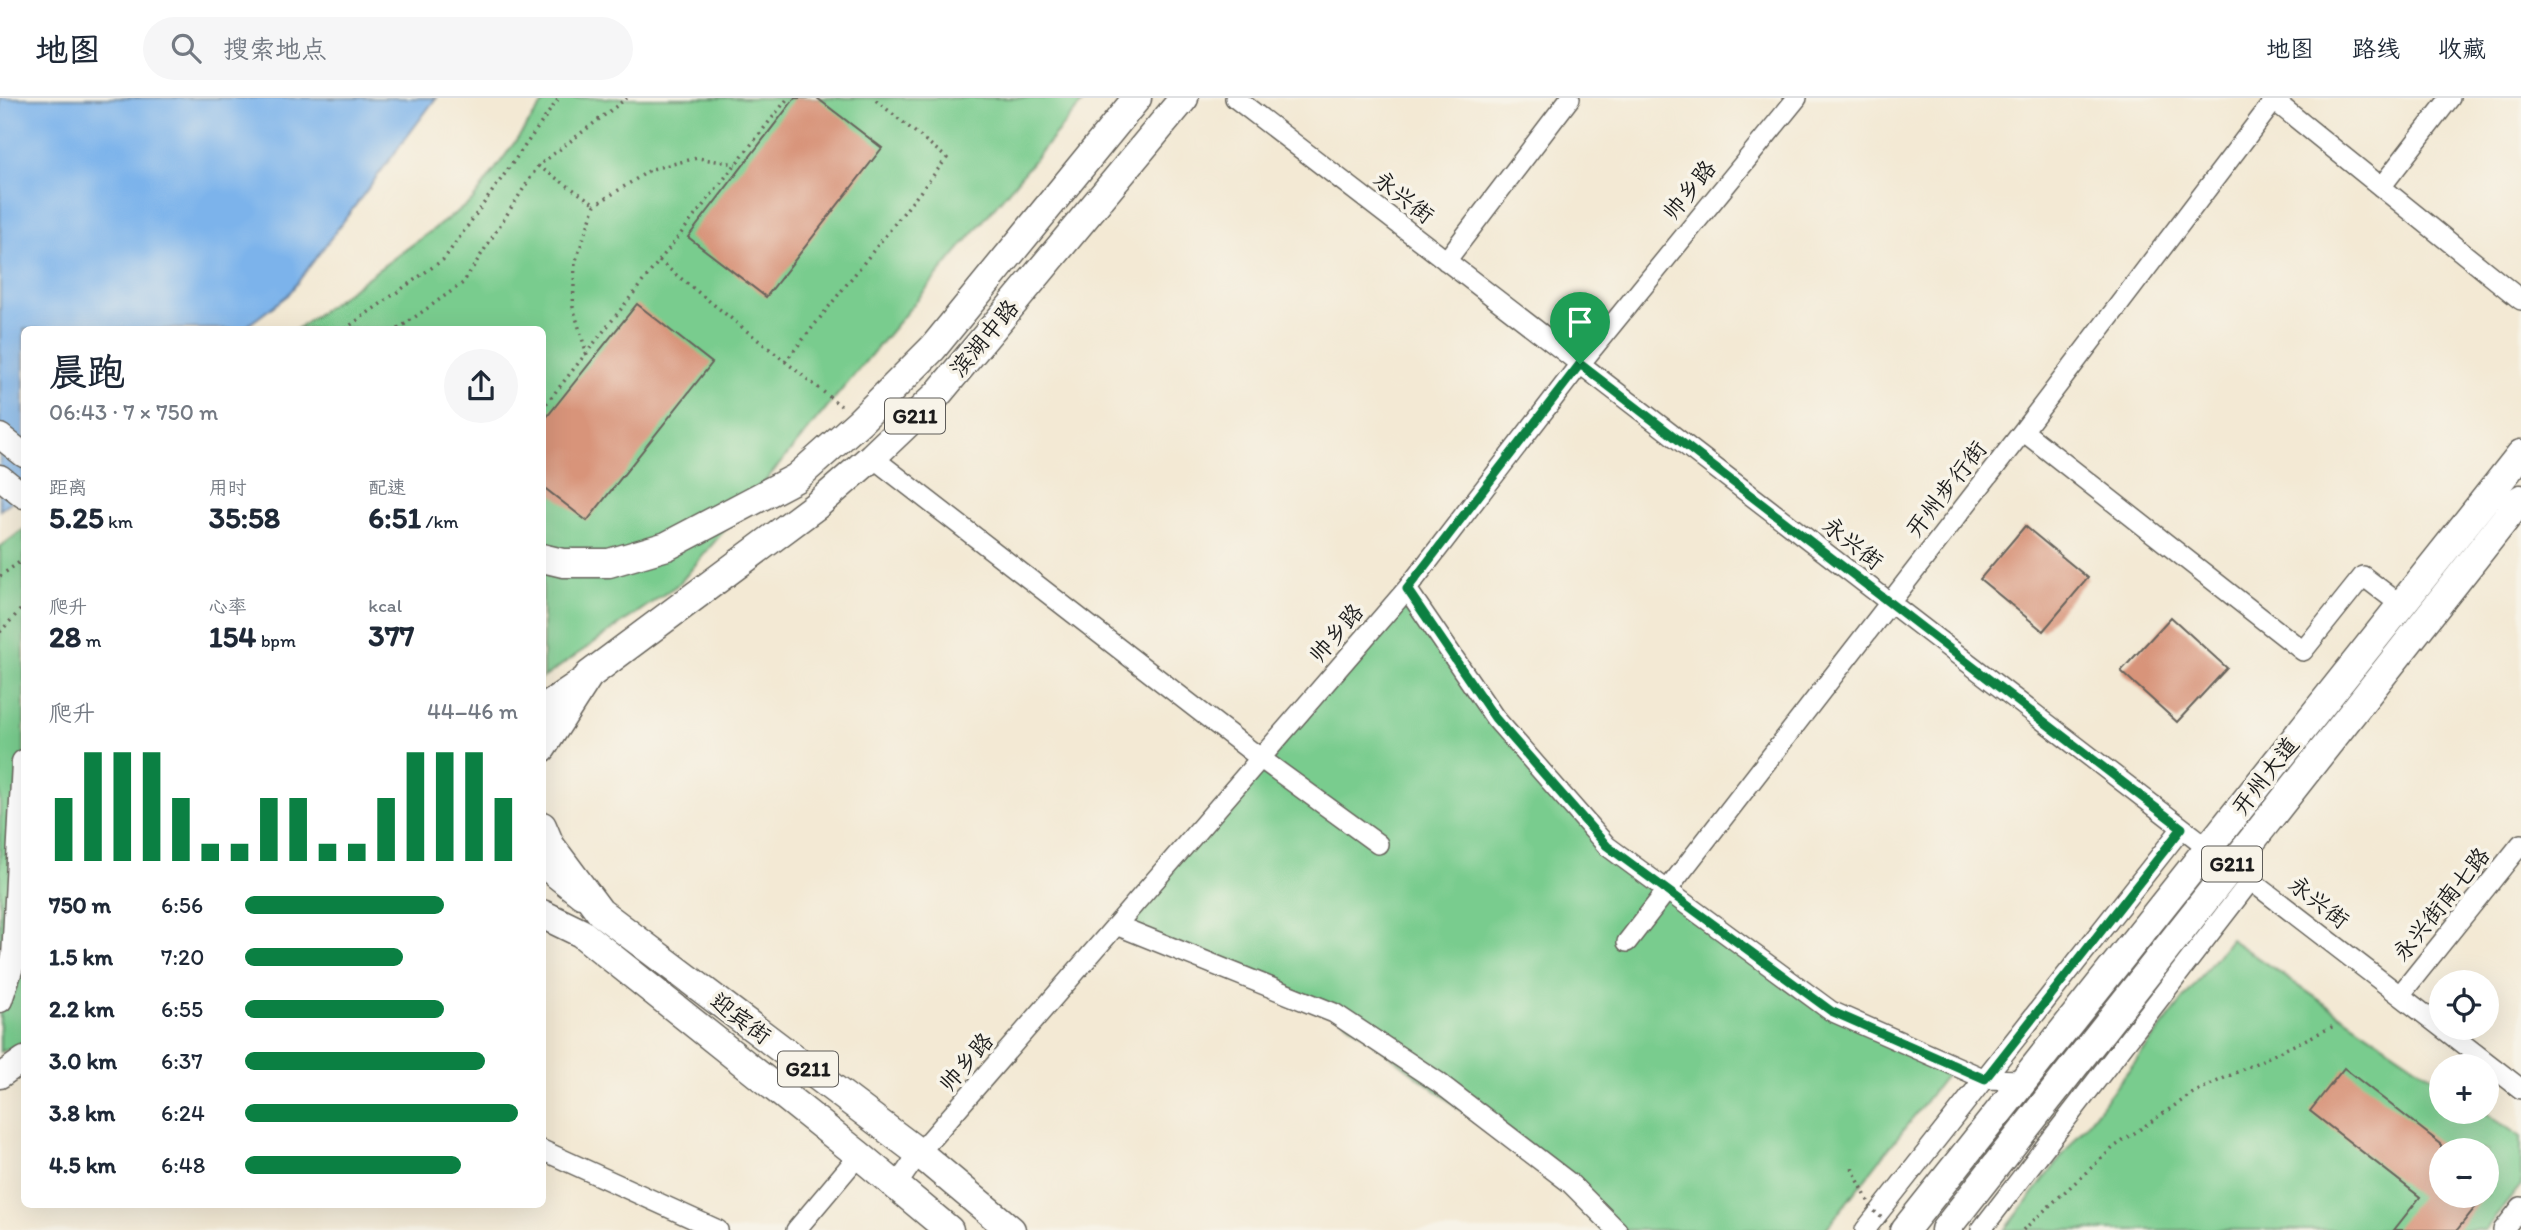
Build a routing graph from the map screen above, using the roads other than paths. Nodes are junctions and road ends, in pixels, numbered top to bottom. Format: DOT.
graph roads {
  1 [pos="1137,98"];
  2 [pos="1184,98"];
  3 [pos="1235,98"];
  4 [pos="1570,98"];
  5 [pos="1797,98"];
  6 [pos="2450,98"];
  7 [pos="2274,99"];
  8 [pos="2381,187"];
  9 [pos="1446,261"];
  10 [pos="2521,300"];
  11 [pos="1580,364"];
  12 [pos="2023,431"];
  13 [pos="0,436"];
  14 [pos="21,453"];
  15 [pos="2521,454"];
  16 [pos="872,457"];
  17 [pos="0,477"];
  18 [pos="21,494"];
  19 [pos="2521,499"];
  20 [pos="546,559"];
  21 [pos="1407,589"];
  22 [pos="1889,601"];
  23 [pos="2401,606"];
  24 [pos="589,675"];
  25 [pos="546,704"];
  26 [pos="546,742"];
  27 [pos="1260,758"];
  28 [pos="21,821"];
  29 [pos="2182,828"];
  30 [pos="1378,844"];
  31 [pos="2521,844"];
  32 [pos="546,846"];
  33 [pos="2208,848"];
  34 [pos="2241,873"];
  35 [pos="1667,890"];
  36 [pos="546,906"];
  37 [pos="546,916"];
  38 [pos="1116,925"];
  39 [pos="21,929"];
  40 [pos="581,933"];
  41 [pos="1627,942"];
  42 [pos="14,958"];
  43 [pos="2400,995"];
  44 [pos="0,1000"];
  45 [pos="2429,1018"];
  46 [pos="2458,1040"];
  47 [pos="21,1061"];
  48 [pos="0,1076"];
  49 [pos="21,1076"];
  50 [pos="1985,1079"];
  51 [pos="2024,1080"];
  52 [pos="0,1086"];
  53 [pos="2521,1089"];
  54 [pos="546,1152"];
  55 [pos="919,1153"];
  56 [pos="859,1155"];
  57 [pos="896,1186"];
  58 [pos="2521,1208"];
  59 [pos="718,1230"];
  60 [pos="796,1230"];
  61 [pos="949,1230"];
  62 [pos="1012,1230"];
  63 [pos="1617,1230"];
  64 [pos="1865,1230"];
  65 [pos="1905,1230"];
  66 [pos="1945,1230"];
  67 [pos="1981,1230"];
  68 [pos="2503,1230"];
  1 -- 20 [label="highway, 滨湖中路 / G211"];
  2 -- 16 [label="highway, 滨湖中路 / G211"];
  3 -- 9 [label="street, 永兴街"];
  4 -- 9 [label="street"];
  5 -- 11 [label="street, 帅乡路"];
  6 -- 8 [label="street"];
  7 -- 8 [label="street"];
  7 -- 12 [label="street, 开州步行街"];
  8 -- 10 [label="street"];
  9 -- 11 [label="street, 永兴街"];
  11 -- 21 [label="street, 帅乡路"];
  11 -- 22 [label="street, 永兴街"];
  12 -- 22 [label="street, 开州步行街"];
  12 -- 23 [label="street"];
  13 -- 14 [label="main road"];
  15 -- 23 [label="highway, 开州大道 / G211"];
  16 -- 24 [label="highway, 滨湖中路 / G211"];
  16 -- 27 [label="street"];
  17 -- 18 [label="main road"];
  19 -- 34 [label="highway, 开州大道 / G211"];
  21 -- 27 [label="street, 帅乡路"];
  21 -- 35 [label="street"];
  22 -- 29 [label="street, 永兴街"];
  22 -- 35 [label="street, 开州步行街"];
  23 -- 33 [label="highway, 开州大道 / G211"];
  24 -- 25 [label="main road"];
  24 -- 26 [label="highway, G211"];
  27 -- 30 [label="street"];
  27 -- 38 [label="street, 帅乡路"];
  28 -- 42 [label="main road"];
  29 -- 33 [label="street, 永兴街"];
  29 -- 50 [label="street"];
  31 -- 43 [label="street, 永兴街南七路"];
  32 -- 55 [label="highway, 迎宾街 / G211"];
  33 -- 34 [label="street, 永兴街"];
  33 -- 51 [label="highway, 开州大道 / G211"];
  34 -- 43 [label="street, 永兴街"];
  34 -- 66 [label="highway, 开州大道 / G211"];
  34 -- 67 [label="street"];
  35 -- 41 [label="street, 开州步行街"];
  35 -- 50 [label="street"];
  36 -- 40 [label="main road"];
  37 -- 40 [label="highway, G211"];
  38 -- 55 [label="street, 帅乡路"];
  38 -- 63 [label="street"];
  39 -- 42 [label="main road"];
  40 -- 56 [label="highway, 迎宾街 / G211"];
  42 -- 44 [label="main road"];
  43 -- 45 [label="street, 永兴街"];
  46 -- 53 [label="street, 永兴街"];
  47 -- 48 [label="main road"];
  49 -- 52 [label="main road"];
  50 -- 51 [label="street"];
  50 -- 64 [label="street"];
  51 -- 65 [label="highway, 开州大道 / G211"];
  54 -- 59 [label="street"];
  55 -- 57 [label="street, 帅乡路"];
  55 -- 62 [label="highway, 迎宾街 / G211"];
  56 -- 57 [label="highway, 迎宾街 / G211"];
  56 -- 60 [label="street"];
  57 -- 61 [label="highway, 迎宾街 / G211"];
  58 -- 68 [label="street"];
}
